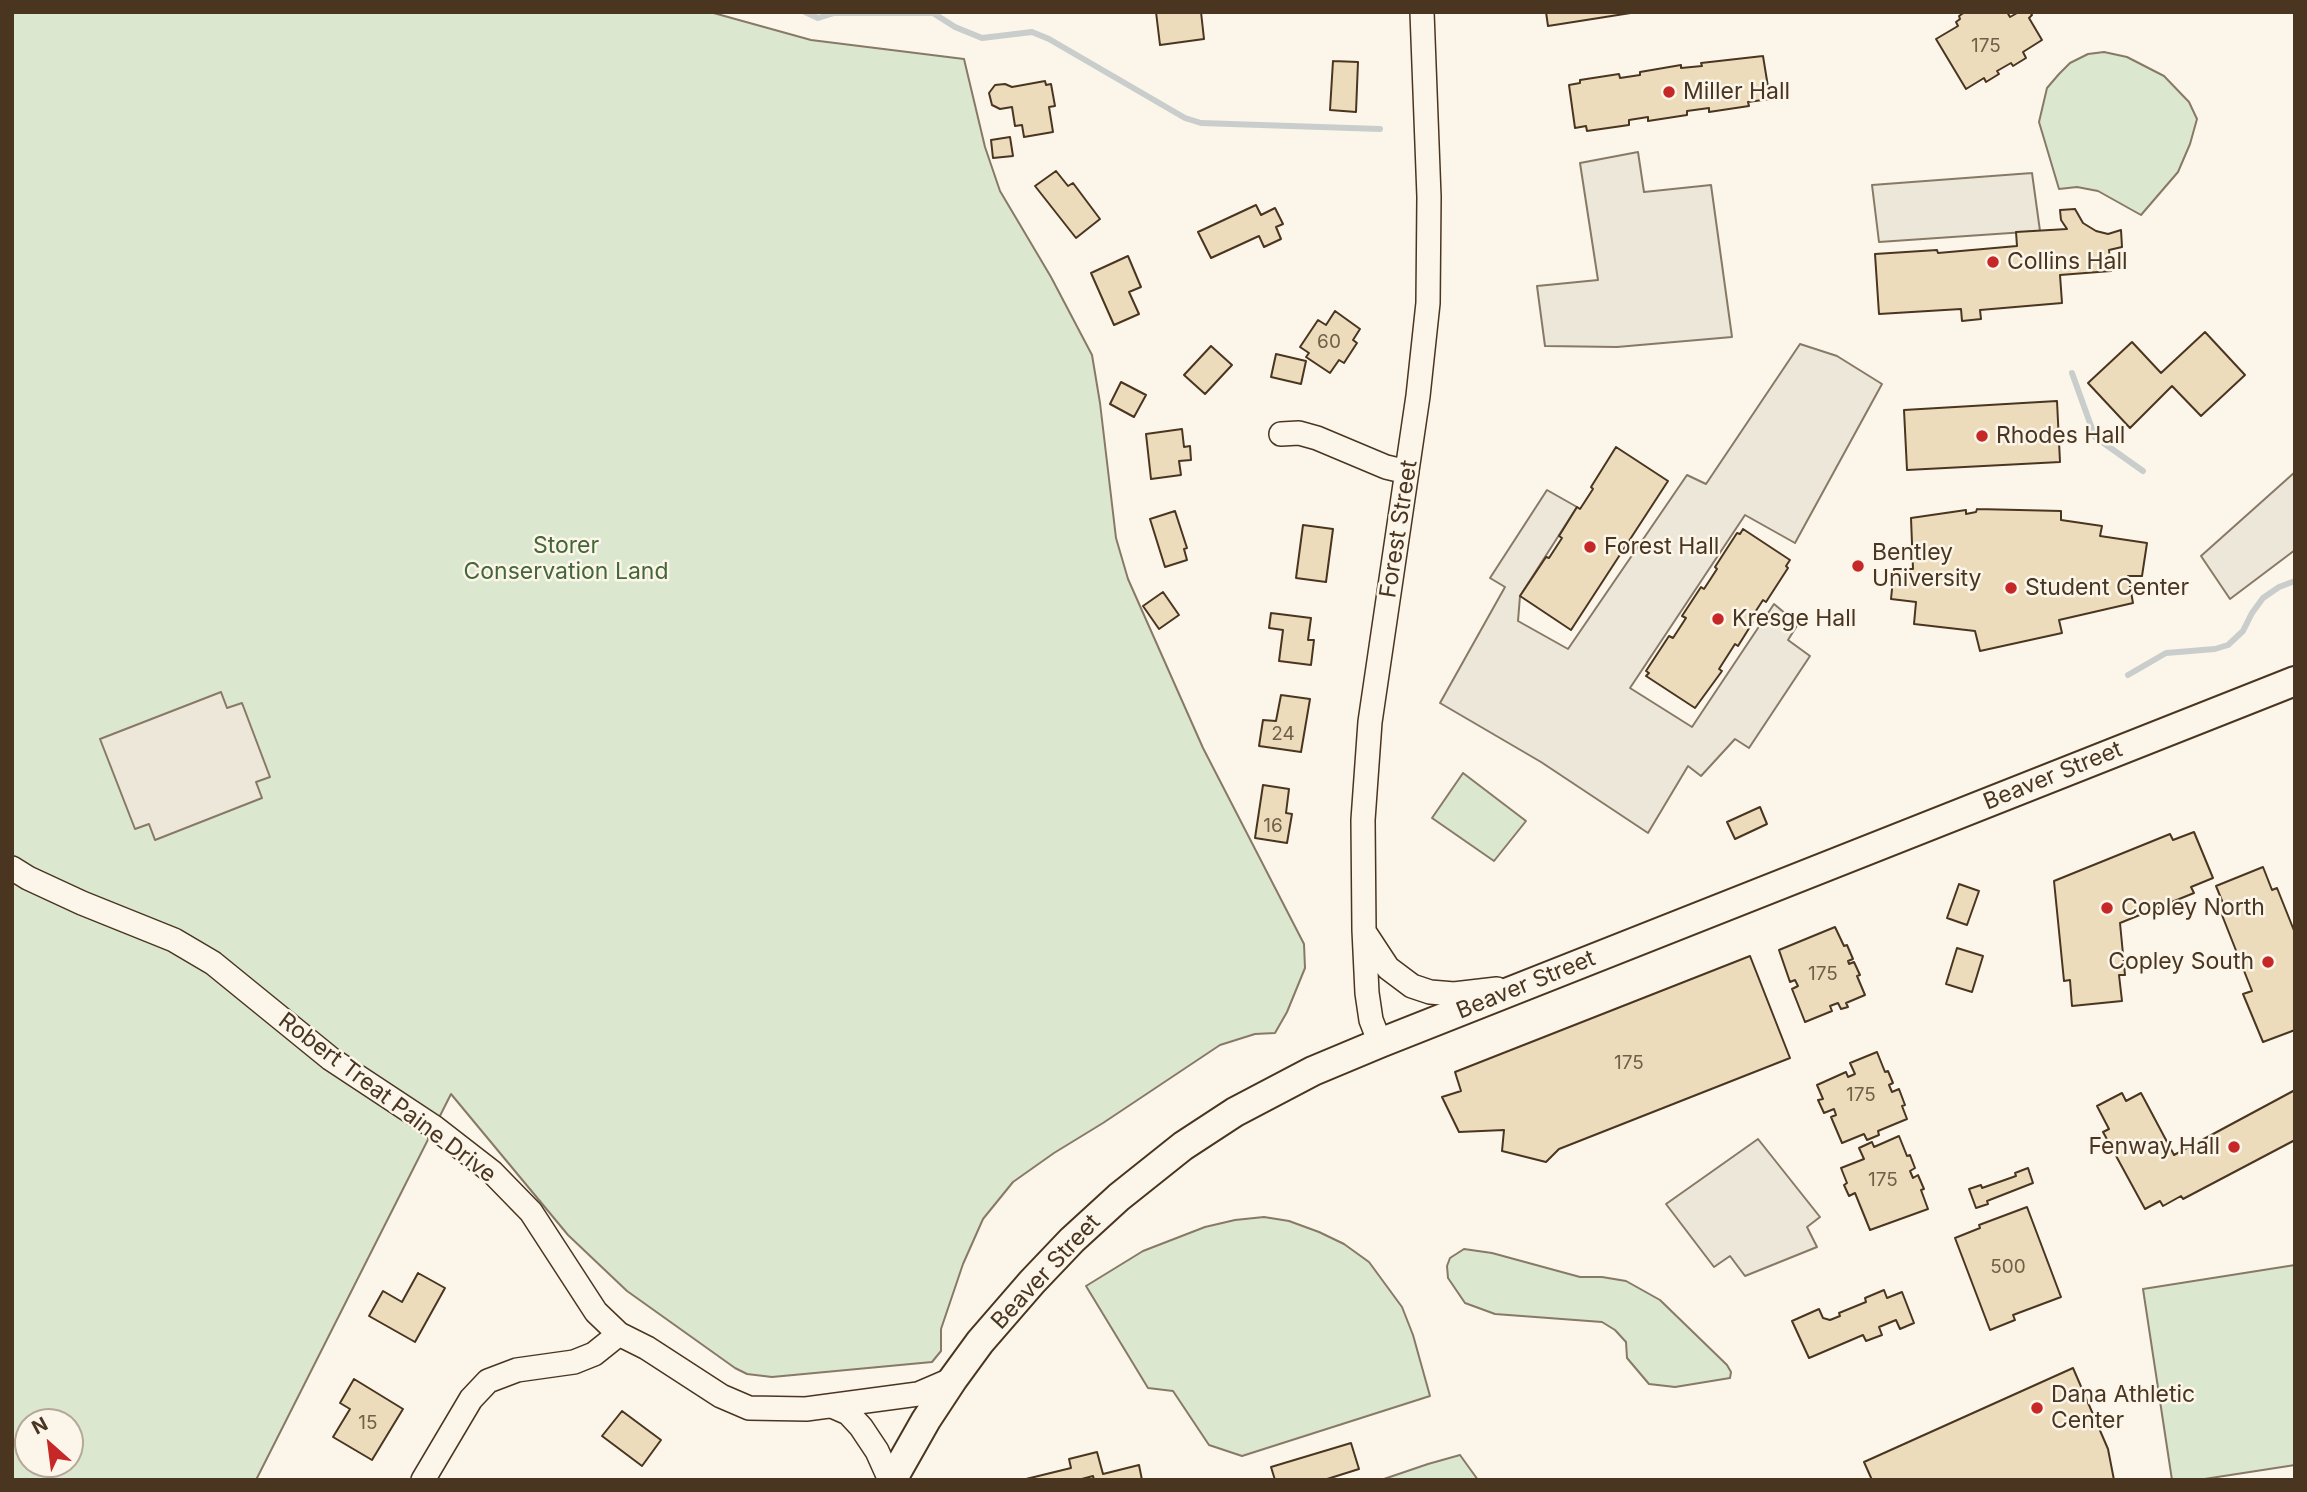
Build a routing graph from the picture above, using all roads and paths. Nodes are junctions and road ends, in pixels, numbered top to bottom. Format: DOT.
graph roads {
  1 [pos="1422,12"];
  2 [pos="1281,434"];
  3 [pos="1407,472"];
  4 [pos="2295,681"];
  5 [pos="12,868"];
  6 [pos="1364,930"];
  7 [pos="1551,975"];
  8 [pos="1380,1043"];
  9 [pos="619,1334"];
  10 [pos="953,1379"];
  11 [pos="832,1406"];
  12 [pos="423,1480"];
  13 [pos="891,1480"];
  1 -- 3 [label="street, Forest Street"];
  2 -- 3 [label="street"];
  3 -- 6 [label="street, Forest Street"];
  4 -- 7 [label="main road, Beaver Street"];
  5 -- 9 [label="street, Robert Treat Paine Drive"];
  6 -- 7 [label="street"];
  6 -- 8 [label="street, Forest Street"];
  7 -- 8 [label="main road, Beaver Street"];
  8 -- 10 [label="main road, Beaver Street"];
  9 -- 11 [label="street, Robert Treat Paine Drive"];
  9 -- 12 [label="street"];
  10 -- 11 [label="street, Robert Treat Paine Drive"];
  10 -- 13 [label="main road, Beaver Street"];
  11 -- 13 [label="street"];
}
